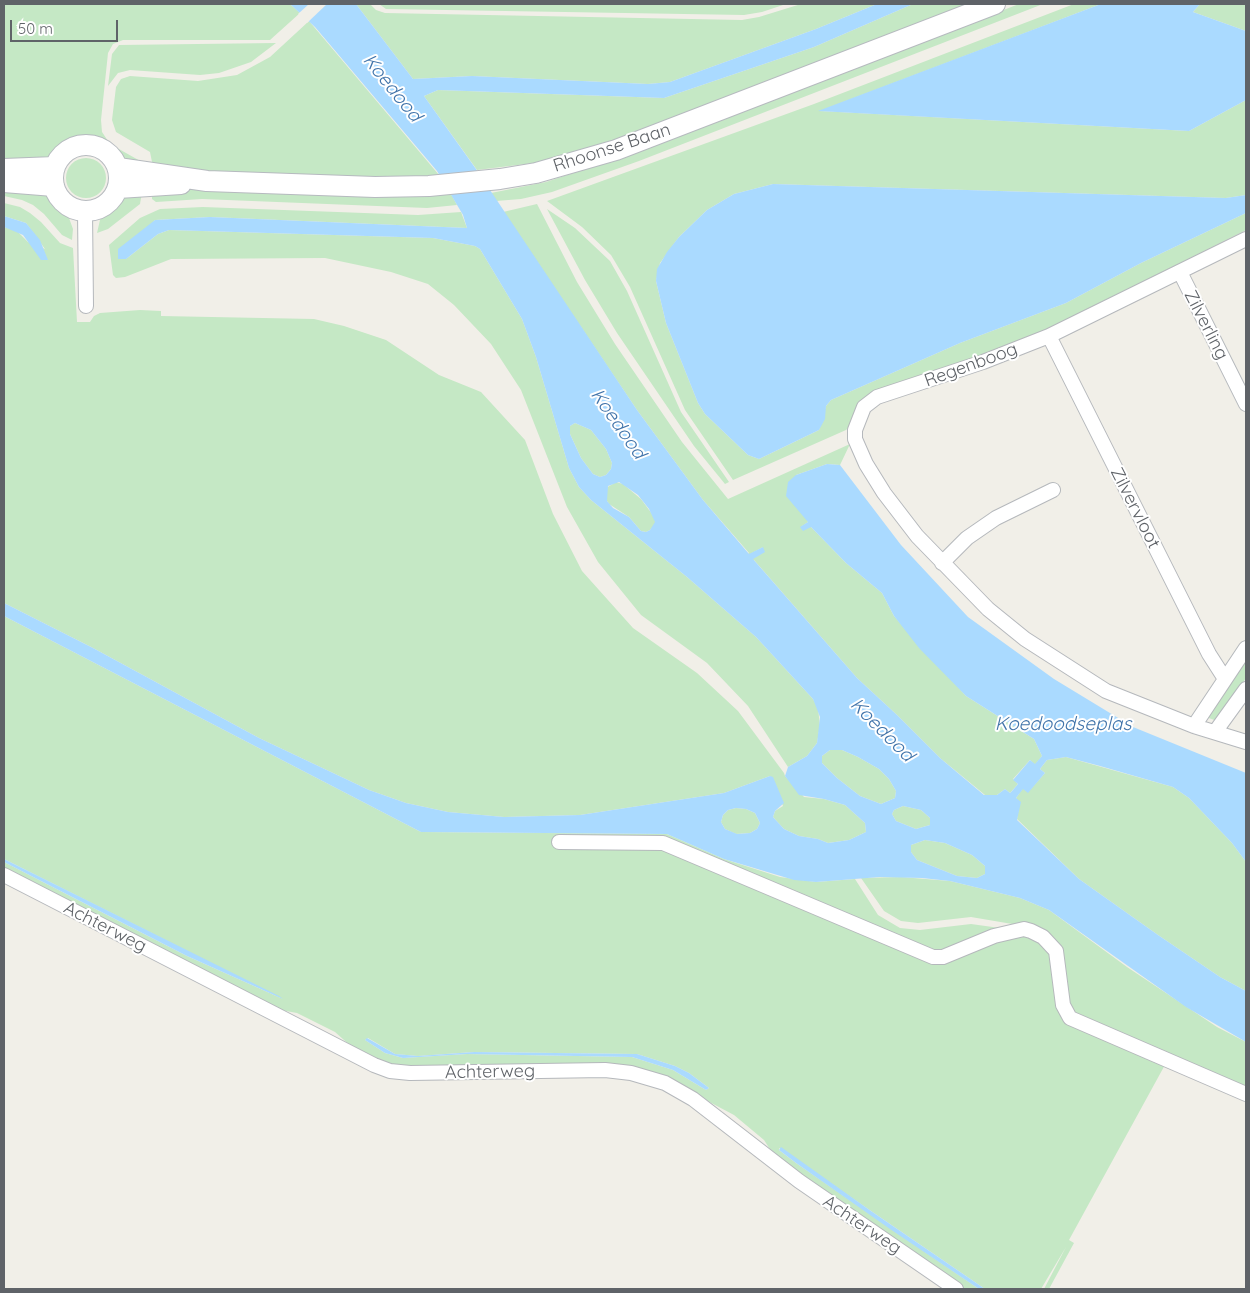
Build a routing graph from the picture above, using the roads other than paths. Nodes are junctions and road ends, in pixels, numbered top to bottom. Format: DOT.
graph roads {
  1 [pos="995,4"];
  2 [pos="4,169"];
  3 [pos="54,177"];
  4 [pos="118,178"];
  5 [pos="4,182"];
  6 [pos="85,211"];
  7 [pos="1246,239"];
  8 [pos="1180,272"];
  9 [pos="86,306"];
  10 [pos="1049,336"];
  11 [pos="1246,404"];
  12 [pos="1053,490"];
  13 [pos="942,563"];
  14 [pos="1246,648"];
  15 [pos="1225,679"];
  16 [pos="1246,689"];
  17 [pos="1194,726"];
  18 [pos="1215,732"];
  19 [pos="1246,742"];
  20 [pos="559,842"];
  21 [pos="4,875"];
  22 [pos="1246,1094"];
  23 [pos="956,1289"];
  1 -- 4 [label="main road, Rhoonse Baan"];
  2 -- 3 [label="main road"];
  3 -- 4 [label="main road"];
  3 -- 5 [label="main road"];
  3 -- 6 [label="main road"];
  4 -- 6 [label="main road"];
  6 -- 9 [label="street"];
  7 -- 8 [label="street, Regenboog"];
  8 -- 10 [label="street, Regenboog"];
  8 -- 11 [label="street, Zilverling"];
  10 -- 13 [label="street, Regenboog"];
  10 -- 15 [label="street, Zilvervloot"];
  12 -- 13 [label="street"];
  13 -- 17 [label="street, Regenboog"];
  14 -- 15 [label="street"];
  15 -- 17 [label="street"];
  16 -- 18 [label="street"];
  17 -- 18 [label="street, Regenboog"];
  18 -- 19 [label="street, Regenboog"];
  20 -- 22 [label="street"];
  21 -- 23 [label="street, Achterweg"];
}
